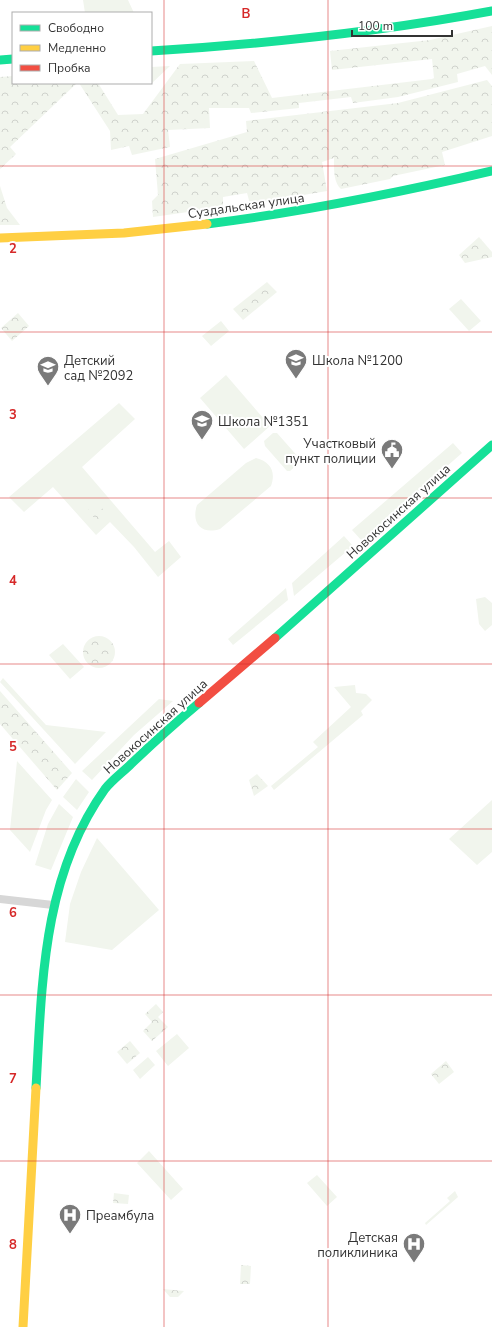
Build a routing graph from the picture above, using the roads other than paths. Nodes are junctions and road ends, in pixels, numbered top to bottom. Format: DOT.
graph roads {
  1 [pos="492,11"];
  2 [pos="152,51"];
  3 [pos="12,59"];
  4 [pos="1,60"];
  5 [pos="492,171"];
  6 [pos="0,238"];
  7 [pos="492,445"];
  8 [pos="0,899"];
  9 [pos="53,906"];
  10 [pos="23,1327"];
  1 -- 2 [label="street"];
  3 -- 4 [label="street"];
  5 -- 6 [label="street, Суздальская улица"];
  7 -- 9 [label="street, Новокосинская улица"];
  8 -- 9 [label="street"];
  9 -- 10 [label="street, Новокосинская улица"];
}
